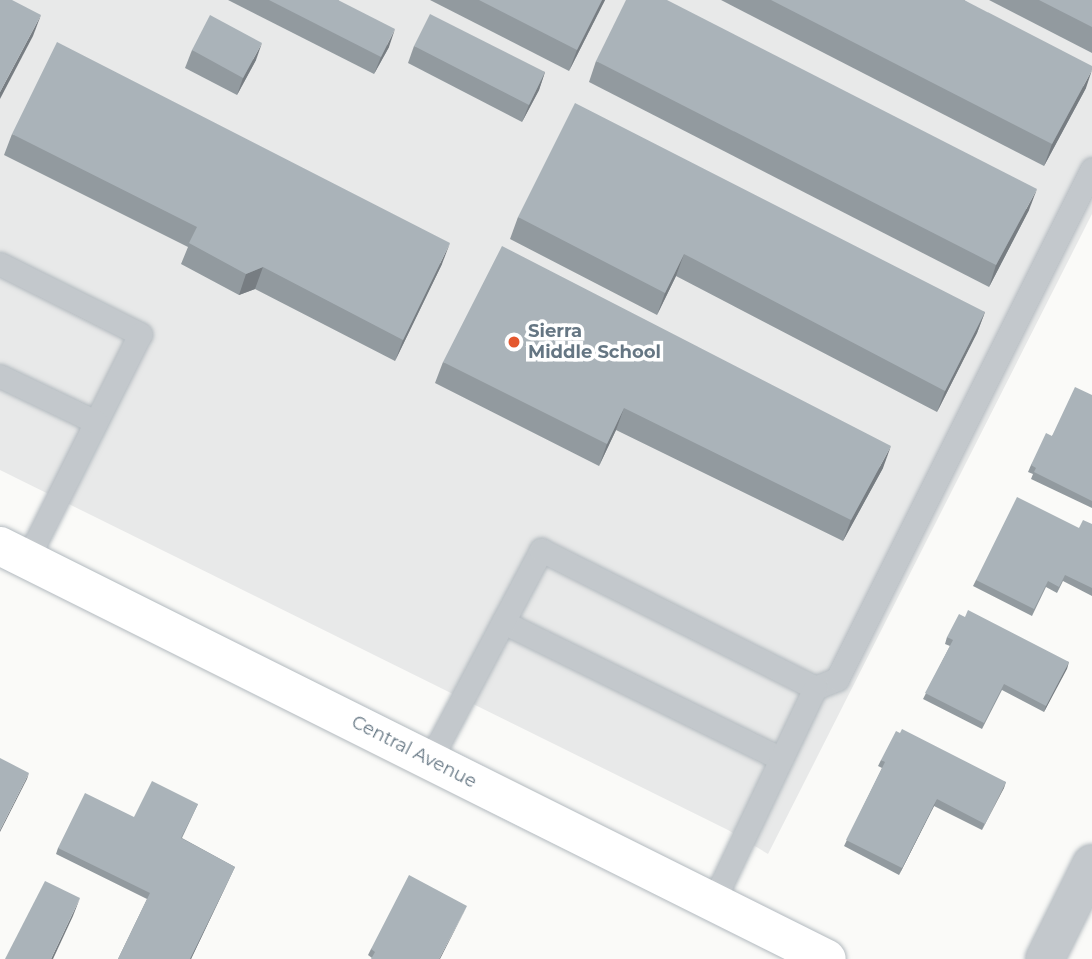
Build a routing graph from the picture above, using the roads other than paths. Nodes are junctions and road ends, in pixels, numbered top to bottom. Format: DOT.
graph roads {
  1 [pos="1092,169"];
  2 [pos="0,264"];
  3 [pos="0,376"];
  4 [pos="96,422"];
  5 [pos="13,553"];
  6 [pos="503,622"];
  7 [pos="815,688"];
  8 [pos="781,759"];
  9 [pos="430,760"];
  10 [pos="1092,864"];
  11 [pos="713,902"];
  12 [pos="827,959"];
  13 [pos="1045,959"];
  1 -- 7 [label="lane"];
  2 -- 4 [label="lane"];
  3 -- 4 [label="lane"];
  4 -- 5 [label="lane"];
  5 -- 9 [label="main road, Central Avenue"];
  6 -- 7 [label="lane"];
  6 -- 8 [label="lane"];
  6 -- 9 [label="lane"];
  7 -- 8 [label="lane"];
  8 -- 11 [label="lane"];
  9 -- 11 [label="main road, Central Avenue"];
  10 -- 13 [label="street"];
  11 -- 12 [label="main road, Central Avenue"];
}
